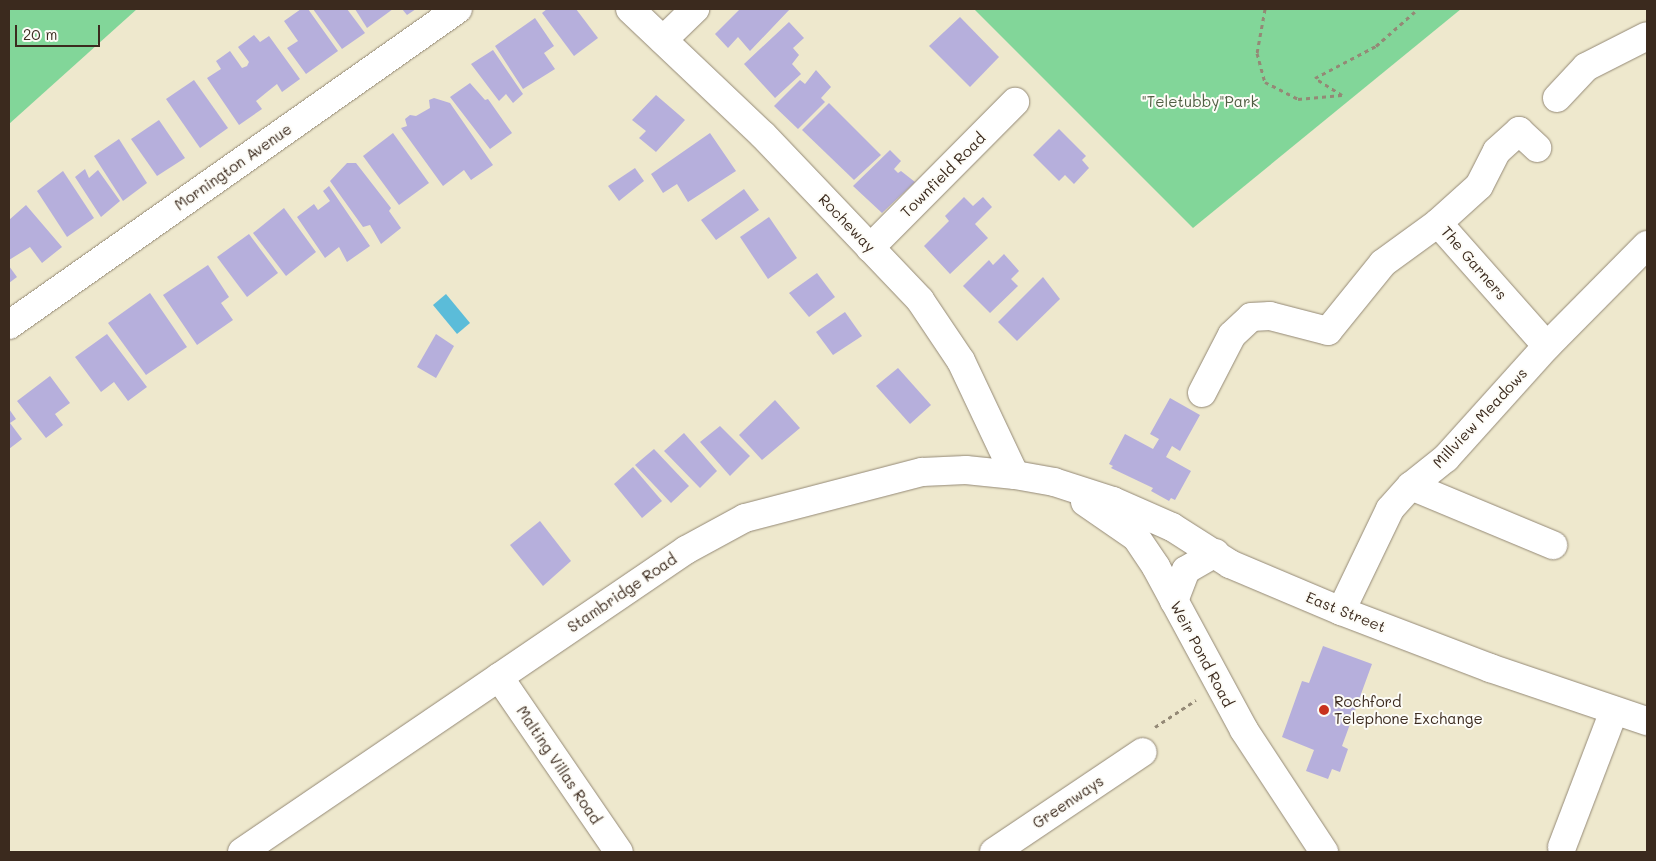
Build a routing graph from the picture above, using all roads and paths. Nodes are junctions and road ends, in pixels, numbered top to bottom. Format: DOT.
graph roads {
  1 [pos="458,9"];
  2 [pos="630,9"];
  3 [pos="695,9"];
  4 [pos="1265,9"];
  5 [pos="1418,9"];
  6 [pos="1642,39"];
  7 [pos="663,40"];
  8 [pos="1557,98"];
  9 [pos="1015,102"];
  10 [pos="1538,148"];
  11 [pos="1438,223"];
  12 [pos="1647,244"];
  13 [pos="870,248"];
  14 [pos="9,325"];
  15 [pos="1547,346"];
  16 [pos="1202,393"];
  17 [pos="1015,475"];
  18 [pos="1054,482"];
  19 [pos="1411,486"];
  20 [pos="1553,545"];
  21 [pos="1215,553"];
  22 [pos="1174,601"];
  23 [pos="1340,611"];
  24 [pos="499,677"];
  25 [pos="1218,685"];
  26 [pos="1614,711"];
  27 [pos="1647,721"];
  28 [pos="1143,752"];
  29 [pos="1562,847"];
  30 [pos="242,852"];
  31 [pos="619,852"];
  32 [pos="994,852"];
  33 [pos="1324,852"];
  1 -- 14 [label="street, Mornington Avenue"];
  2 -- 7 [label="street, Rocheway"];
  3 -- 7 [label="street"];
  4 -- 5 [label="path"];
  6 -- 8 [label="street"];
  7 -- 13 [label="street, Rocheway"];
  9 -- 13 [label="street, Townfield Road"];
  10 -- 11 [label="street"];
  11 -- 15 [label="street, The Garners"];
  11 -- 16 [label="street, The Garners"];
  12 -- 15 [label="street, Millview Meadows"];
  13 -- 17 [label="street, Rocheway"];
  15 -- 19 [label="street, Millview Meadows"];
  17 -- 18 [label="street, Stambridge Road"];
  17 -- 24 [label="street, Stambridge Road"];
  18 -- 21 [label="street, East Street"];
  18 -- 22 [label="street, Weir Pond Road"];
  19 -- 20 [label="street"];
  19 -- 23 [label="street, Millview Meadows"];
  21 -- 22 [label="street"];
  21 -- 23 [label="street, East Street"];
  22 -- 25 [label="street, Weir Pond Road"];
  23 -- 26 [label="street, East Street"];
  24 -- 30 [label="street, Stambridge Road"];
  24 -- 31 [label="street, Malting Villas Road"];
  25 -- 28 [label="path"];
  25 -- 33 [label="street, Weir Pond Road"];
  26 -- 27 [label="street, East Street"];
  26 -- 29 [label="street"];
  28 -- 32 [label="street, Greenways"];
}
